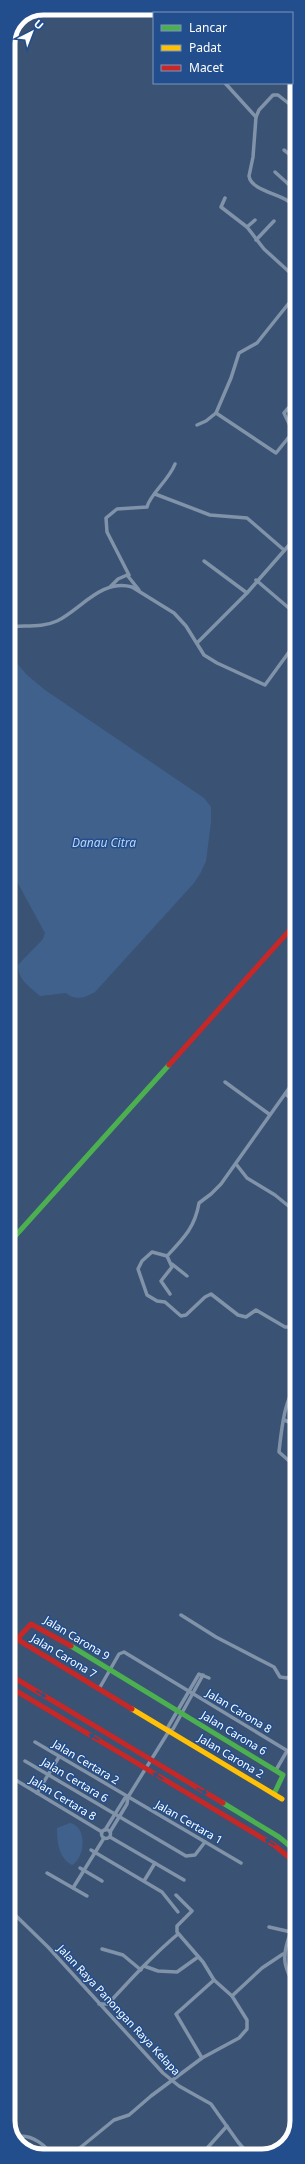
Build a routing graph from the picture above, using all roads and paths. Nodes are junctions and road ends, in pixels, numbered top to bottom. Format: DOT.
graph roads {
  1 [pos="226,84"];
  2 [pos="290,104"];
  3 [pos="256,117"];
  4 [pos="284,150"];
  5 [pos="290,155"];
  6 [pos="275,172"];
  7 [pos="290,186"];
  8 [pos="225,198"];
  9 [pos="289,201"];
  10 [pos="254,220"];
  11 [pos="274,221"];
  12 [pos="247,227"];
  13 [pos="256,240"];
  14 [pos="290,272"];
  15 [pos="290,302"];
  16 [pos="290,406"];
  17 [pos="216,413"];
  18 [pos="198,424"];
  19 [pos="290,426"];
  20 [pos="290,436"];
  21 [pos="175,464"];
  22 [pos="155,494"];
  23 [pos="290,544"];
  24 [pos="284,550"];
  25 [pos="204,561"];
  26 [pos="129,575"];
  27 [pos="256,580"];
  28 [pos="110,587"];
  29 [pos="140,592"];
  30 [pos="247,593"];
  31 [pos="290,609"];
  32 [pos="15,627"];
  33 [pos="197,643"];
  34 [pos="290,651"];
  35 [pos="290,930"];
  36 [pos="225,1082"];
  37 [pos="290,1087"];
  38 [pos="285,1094"];
  39 [pos="290,1097"];
  40 [pos="269,1114"];
  41 [pos="236,1164"];
  42 [pos="290,1207"];
  43 [pos="15,1236"];
  44 [pos="168,1256"];
  45 [pos="172,1266"];
  46 [pos="187,1276"];
  47 [pos="170,1294"];
  48 [pos="290,1327"];
  49 [pos="290,1395"];
  50 [pos="284,1420"];
  51 [pos="290,1422"];
  52 [pos="289,1460"];
  53 [pos="181,1615"];
  54 [pos="19,1640"];
  55 [pos="110,1669"];
  56 [pos="204,1675"];
  57 [pos="290,1676"];
  58 [pos="15,1678"];
  59 [pos="209,1678"];
  60 [pos="99,1689"];
  61 [pos="15,1690"];
  62 [pos="189,1692"];
  63 [pos="193,1694"];
  64 [pos="180,1712"];
  65 [pos="169,1731"];
  66 [pos="35,1742"];
  67 [pos="287,1751"];
  68 [pos="290,1753"];
  69 [pos="59,1757"];
  70 [pos="25,1761"];
  71 [pos="151,1761"];
  72 [pos="147,1769"];
  73 [pos="276,1770"];
  74 [pos="48,1774"];
  75 [pos="15,1781"];
  76 [pos="37,1793"];
  77 [pos="274,1794"];
  78 [pos="128,1797"];
  79 [pos="282,1799"];
  80 [pos="115,1814"];
  81 [pos="119,1817"];
  82 [pos="104,1831"];
  83 [pos="110,1835"];
  84 [pos="104,1838"];
  85 [pos="205,1842"];
  86 [pos="290,1847"];
  87 [pos="91,1850"];
  88 [pos="96,1852"];
  89 [pos="290,1858"];
  90 [pos="155,1863"];
  91 [pos="241,1863"];
  92 [pos="80,1868"];
  93 [pos="84,1870"];
  94 [pos="47,1873"];
  95 [pos="184,1880"];
  96 [pos="102,1881"];
  97 [pos="144,1881"];
  98 [pos="73,1888"];
  99 [pos="176,1895"];
  100 [pos="87,1896"];
  101 [pos="178,1912"];
  102 [pos="15,1915"];
  103 [pos="269,1927"];
  104 [pos="290,1932"];
  105 [pos="178,1934"];
  106 [pos="290,1935"];
  107 [pos="102,1949"];
  108 [pos="283,1954"];
  109 [pos="198,1957"];
  110 [pos="144,1966"];
  111 [pos="141,1970"];
  112 [pos="290,1977"];
  113 [pos="214,1980"];
  114 [pos="232,1996"];
  115 [pos="99,2004"];
  116 [pos="202,2058"];
  117 [pos="172,2081"];
  118 [pos="227,2126"];
  119 [pos="20,2137"];
  120 [pos="46,2149"];
  121 [pos="79,2149"];
  122 [pos="206,2149"];
  123 [pos="244,2149"];
  1 -- 3 [label="street"];
  2 -- 3 [label="street"];
  3 -- 9 [label="street"];
  4 -- 5 [label="street"];
  6 -- 7 [label="street"];
  8 -- 12 [label="street"];
  10 -- 12 [label="street"];
  11 -- 13 [label="street"];
  12 -- 13 [label="street"];
  13 -- 14 [label="street"];
  15 -- 17 [label="street"];
  16 -- 19 [label="street"];
  17 -- 18 [label="street"];
  17 -- 20 [label="street"];
  21 -- 22 [label="street"];
  22 -- 24 [label="street"];
  22 -- 26 [label="street"];
  23 -- 24 [label="street"];
  24 -- 27 [label="street"];
  25 -- 30 [label="street"];
  26 -- 28 [label="street"];
  26 -- 29 [label="street"];
  27 -- 30 [label="street"];
  27 -- 31 [label="street"];
  28 -- 29 [label="street"];
  28 -- 32 [label="street"];
  29 -- 33 [label="street"];
  30 -- 33 [label="street"];
  33 -- 34 [label="street"];
  35 -- 43 [label="street"];
  36 -- 40 [label="street"];
  37 -- 38 [label="street"];
  38 -- 39 [label="street"];
  38 -- 40 [label="street"];
  40 -- 41 [label="street"];
  41 -- 42 [label="street"];
  41 -- 44 [label="street"];
  44 -- 45 [label="street"];
  44 -- 48 [label="street"];
  45 -- 46 [label="street"];
  45 -- 47 [label="street"];
  49 -- 50 [label="street"];
  50 -- 51 [label="street"];
  50 -- 52 [label="street"];
  53 -- 57 [label="street"];
  54 -- 55 [label="street, Jalan Carona 9"];
  54 -- 60 [label="street, Jalan Carona 7"];
  55 -- 60 [label="street"];
  55 -- 62 [label="street, Jalan Carona 8"];
  55 -- 64 [label="street, Jalan Carona 9"];
  56 -- 59 [label="street"];
  56 -- 62 [label="street"];
  56 -- 63 [label="street"];
  58 -- 71 [label="street, one-way"];
  60 -- 65 [label="street, Jalan Carona 7"];
  72 -- 61 [label="street, one-way"];
  62 -- 63 [label="street, Jalan Carona 8"];
  62 -- 64 [label="street"];
  63 -- 64 [label="street"];
  63 -- 67 [label="street, Jalan Carona 8"];
  64 -- 65 [label="street"];
  64 -- 73 [label="street, Jalan Carona 6"];
  65 -- 71 [label="street"];
  65 -- 77 [label="street, Jalan Carona 2"];
  66 -- 69 [label="street, Jalan Certara 2"];
  67 -- 68 [label="street, Jalan Carona 8"];
  67 -- 73 [label="street"];
  69 -- 74 [label="street"];
  69 -- 78 [label="street, Jalan Certara 2"];
  70 -- 74 [label="street, Jalan Certara 6"];
  71 -- 72 [label="street"];
  71 -- 86 [label="street, one-way"];
  72 -- 78 [label="street"];
  89 -- 72 [label="street, one-way"];
  73 -- 77 [label="street"];
  74 -- 76 [label="street"];
  74 -- 80 [label="street, Jalan Certara 6"];
  75 -- 76 [label="street, Jalan Certara 8"];
  76 -- 82 [label="street, Jalan Certara 8"];
  77 -- 79 [label="street, Jalan Carona 2"];
  78 -- 80 [label="street"];
  78 -- 81 [label="street"];
  78 -- 85 [label="street, Jalan Certara 1"];
  80 -- 81 [label="street, Jalan Certara 6"];
  80 -- 82 [label="street"];
  81 -- 83 [label="street"];
  81 -- 85 [label="street, Jalan Certara 6"];
  82 -- 83 [label="street, Jalan Certara 8"];
  82 -- 84 [label="street"];
  83 -- 84 [label="street"];
  83 -- 90 [label="street, Jalan Certara 8"];
  84 -- 88 [label="street"];
  85 -- 91 [label="street, Jalan Certara 1"];
  87 -- 88 [label="street"];
  88 -- 93 [label="street"];
  88 -- 97 [label="street"];
  90 -- 95 [label="street, Jalan Certara 8"];
  90 -- 97 [label="street"];
  92 -- 93 [label="street"];
  93 -- 96 [label="street"];
  93 -- 98 [label="street"];
  94 -- 98 [label="street"];
  97 -- 101 [label="street"];
  98 -- 100 [label="street"];
  99 -- 105 [label="street"];
  102 -- 115 [label="street, Jalan Raya Panongan Raya Kelapa"];
  103 -- 104 [label="street"];
  105 -- 109 [label="street"];
  105 -- 110 [label="street"];
  106 -- 108 [label="street"];
  107 -- 111 [label="street"];
  108 -- 112 [label="street"];
  108 -- 114 [label="street"];
  109 -- 110 [label="street"];
  109 -- 113 [label="street"];
  110 -- 111 [label="street"];
  111 -- 115 [label="street"];
  113 -- 114 [label="street"];
  113 -- 116 [label="street"];
  114 -- 116 [label="street"];
  115 -- 117 [label="street, Jalan Raya Panongan Raya Kelapa"];
  116 -- 117 [label="street"];
  117 -- 118 [label="street, Jalan Raya Panongan Raya Kelapa"];
  117 -- 121 [label="street"];
  118 -- 122 [label="street"];
  118 -- 123 [label="street, Jalan Raya Panongan Raya Kelapa"];
  119 -- 120 [label="street"];
}
